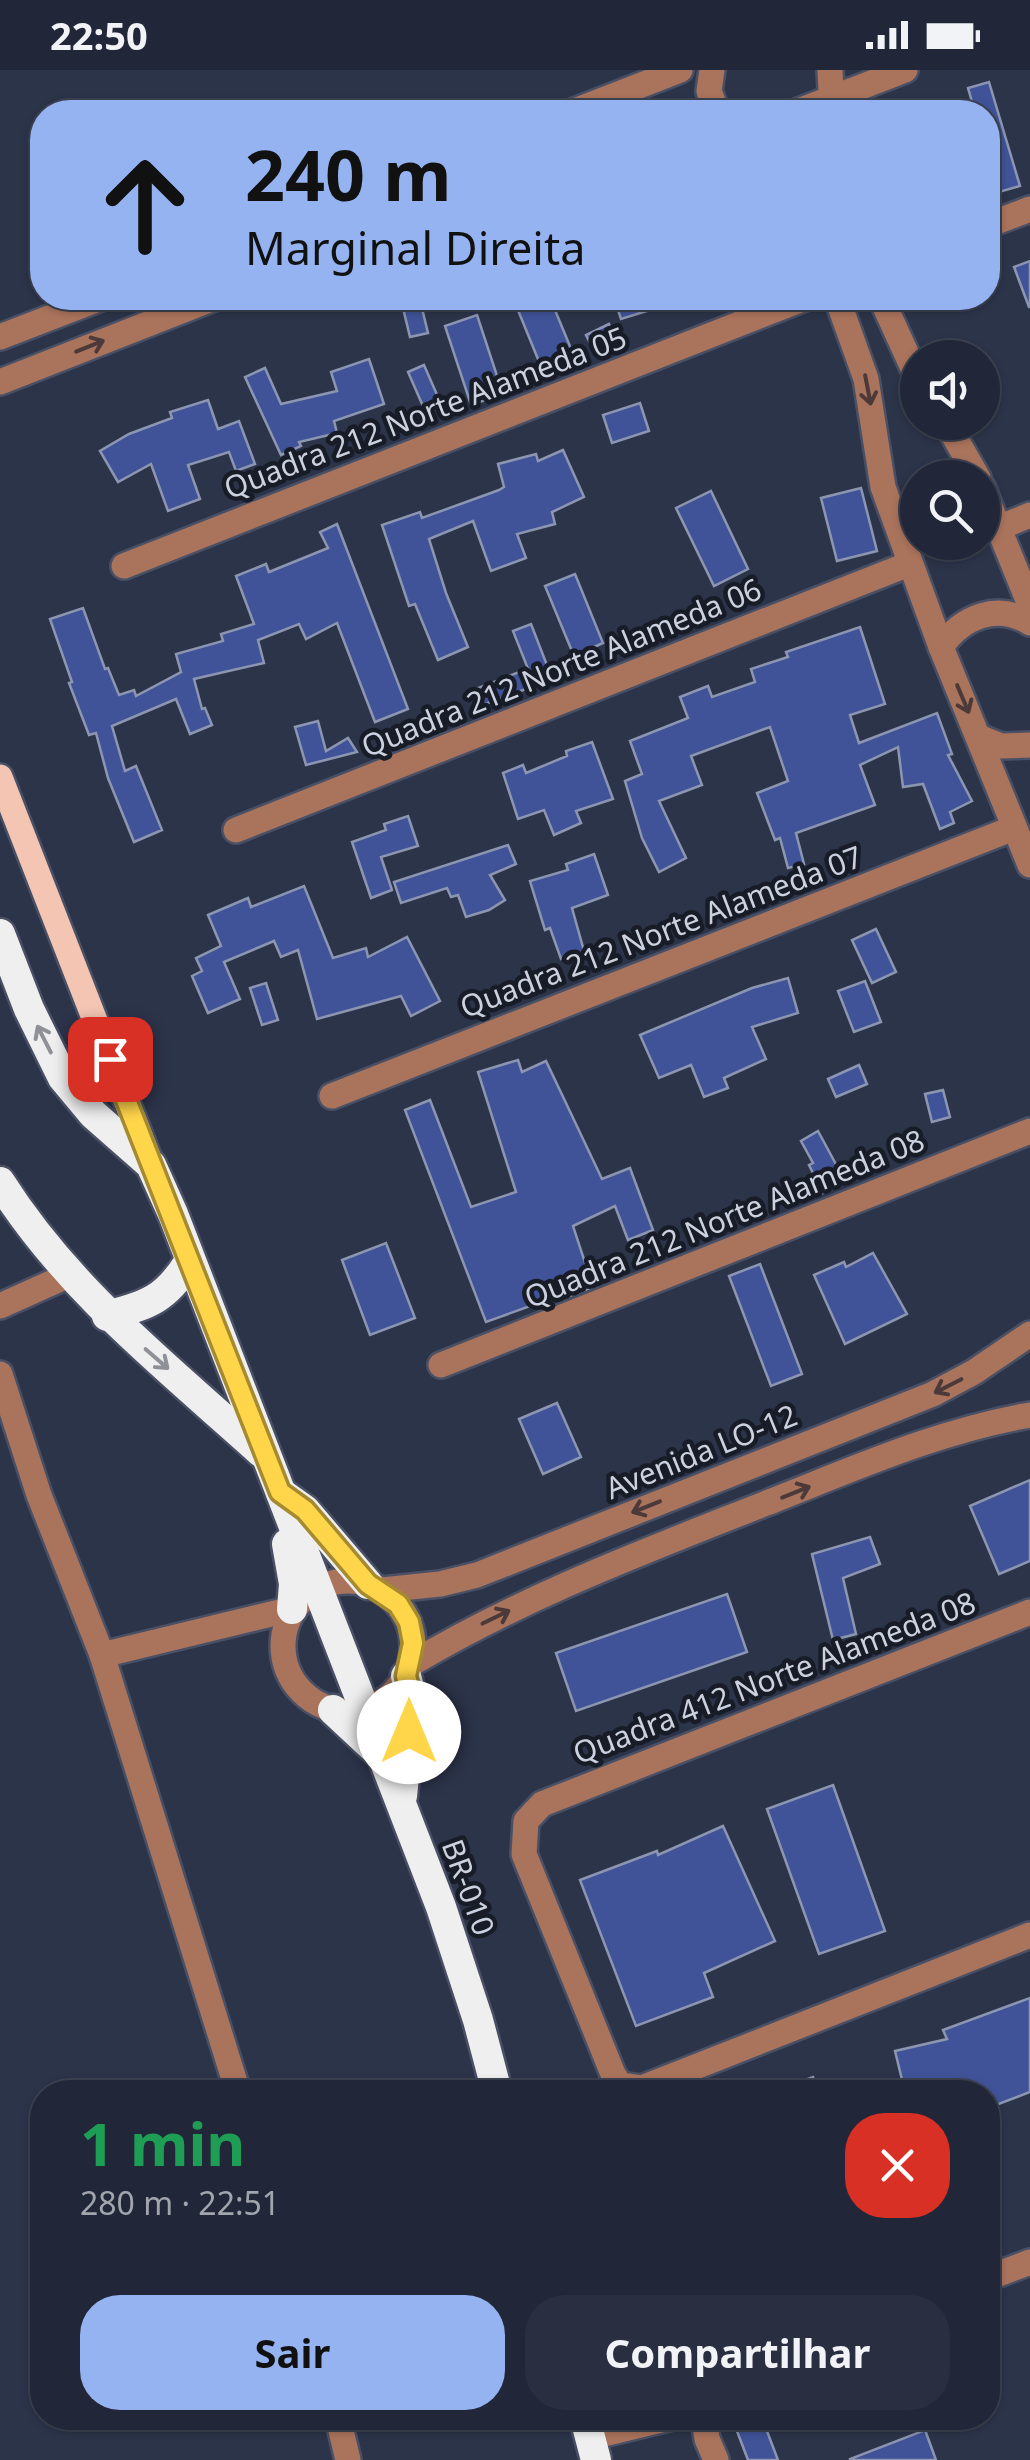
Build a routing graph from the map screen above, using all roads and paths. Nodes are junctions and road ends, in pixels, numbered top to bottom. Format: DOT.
graph roads {
  1 [pos="680,70"];
  2 [pos="712,70"];
  3 [pos="830,70"];
  4 [pos="906,70"];
  5 [pos="603,100"];
  6 [pos="712,100"];
  7 [pos="832,100"];
  8 [pos="844,100"];
  9 [pos="1030,209"];
  10 [pos="1000,221"];
  11 [pos="71,310"];
  12 [pos="183,310"];
  13 [pos="775,310"];
  14 [pos="843,310"];
  15 [pos="886,310"];
  16 [pos="0,338"];
  17 [pos="900,340"];
  18 [pos="0,382"];
  19 [pos="1030,515"];
  20 [pos="1001,527"];
  21 [pos="909,564"];
  22 [pos="124,566"];
  23 [pos="1030,605"];
  24 [pos="1030,623"];
  25 [pos="941,647"];
  26 [pos="979,737"];
  27 [pos="1030,745"];
  28 [pos="0,777"];
  29 [pos="1014,828"];
  30 [pos="236,830"];
  31 [pos="1030,865"];
  32 [pos="2,951"];
  33 [pos="332,1096"];
  34 [pos="1030,1131"];
  35 [pos="152,1165"];
  36 [pos="0,1182"];
  37 [pos="189,1262"];
  38 [pos="71,1274"];
  39 [pos="0,1306"];
  40 [pos="107,1316"];
  41 [pos="1030,1334"];
  42 [pos="442,1365"];
  43 [pos="0,1374"];
  44 [pos="1030,1415"];
  45 [pos="265,1456"];
  46 [pos="282,1499"];
  47 [pos="375,1587"];
  48 [pos="318,1588"];
  49 [pos="292,1610"];
  50 [pos="1030,1612"];
  51 [pos="102,1655"];
  52 [pos="409,1670"];
  53 [pos="332,1710"];
  54 [pos="364,1710"];
  55 [pos="382,1754"];
  56 [pos="401,1804"];
  57 [pos="1030,1935"];
  58 [pos="234,2080"];
  59 [pos="494,2080"];
  60 [pos="617,2080"];
  61 [pos="662,2080"];
  62 [pos="1030,2262"];
  63 [pos="1000,2273"];
  64 [pos="341,2430"];
  65 [pos="622,2430"];
  66 [pos="706,2430"];
  67 [pos="591,2438"];
  68 [pos="348,2460"];
  69 [pos="716,2460"];
  1 -- 5 [label="street"];
  2 -- 6 [label="street"];
  3 -- 7 [label="street"];
  4 -- 8 [label="street"];
  9 -- 10 [label="street"];
  11 -- 16 [label="street"];
  18 -- 12 [label="street, one-way"];
  13 -- 22 [label="street, Quadra 212 Norte Alameda 05"];
  14 -- 21 [label="street, one-way"];
  15 -- 17 [label="street"];
  19 -- 20 [label="street"];
  20 -- 23 [label="street"];
  21 -- 25 [label="street"];
  21 -- 30 [label="street, Quadra 212 Norte Alameda 06"];
  24 -- 25 [label="street"];
  25 -- 26 [label="street, one-way"];
  26 -- 27 [label="street"];
  26 -- 29 [label="street"];
  28 -- 35 [label="main road"];
  29 -- 31 [label="street"];
  29 -- 33 [label="street, Quadra 212 Norte Alameda 07"];
  35 -- 32 [label="highway, one-way"];
  34 -- 42 [label="street, Quadra 212 Norte Alameda 08"];
  35 -- 37 [label="highway, BR-010"];
  36 -- 38 [label="highway"];
  37 -- 40 [label="highway"];
  37 -- 45 [label="highway, BR-010"];
  38 -- 39 [label="street"];
  38 -- 40 [label="highway"];
  40 -- 45 [label="highway, one-way"];
  41 -- 47 [label="street, Avenida LO-12, one-way"];
  43 -- 51 [label="street"];
  52 -- 44 [label="street, one-way"];
  45 -- 46 [label="highway, BR-010"];
  46 -- 47 [label="highway"];
  46 -- 48 [label="highway, BR-010"];
  46 -- 49 [label="highway"];
  47 -- 48 [label="street, Avenida LO-12"];
  47 -- 52 [label="street"];
  48 -- 49 [label="street"];
  48 -- 54 [label="highway, BR-010"];
  49 -- 51 [label="street"];
  49 -- 53 [label="street"];
  50 -- 60 [label="street, Quadra 412 Norte Alameda 08"];
  51 -- 58 [label="street"];
  52 -- 54 [label="street"];
  52 -- 56 [label="highway"];
  53 -- 54 [label="street"];
  53 -- 55 [label="highway"];
  54 -- 55 [label="highway, BR-010 / BR-010"];
  55 -- 56 [label="highway, BR-010 / BR-010"];
  56 -- 59 [label="highway, BR-010 / BR-010"];
  57 -- 61 [label="street, Quadra 412 Norte Alameda 08"];
  62 -- 63 [label="street"];
  64 -- 68 [label="street"];
  65 -- 67 [label="street"];
  66 -- 69 [label="street"];
}
